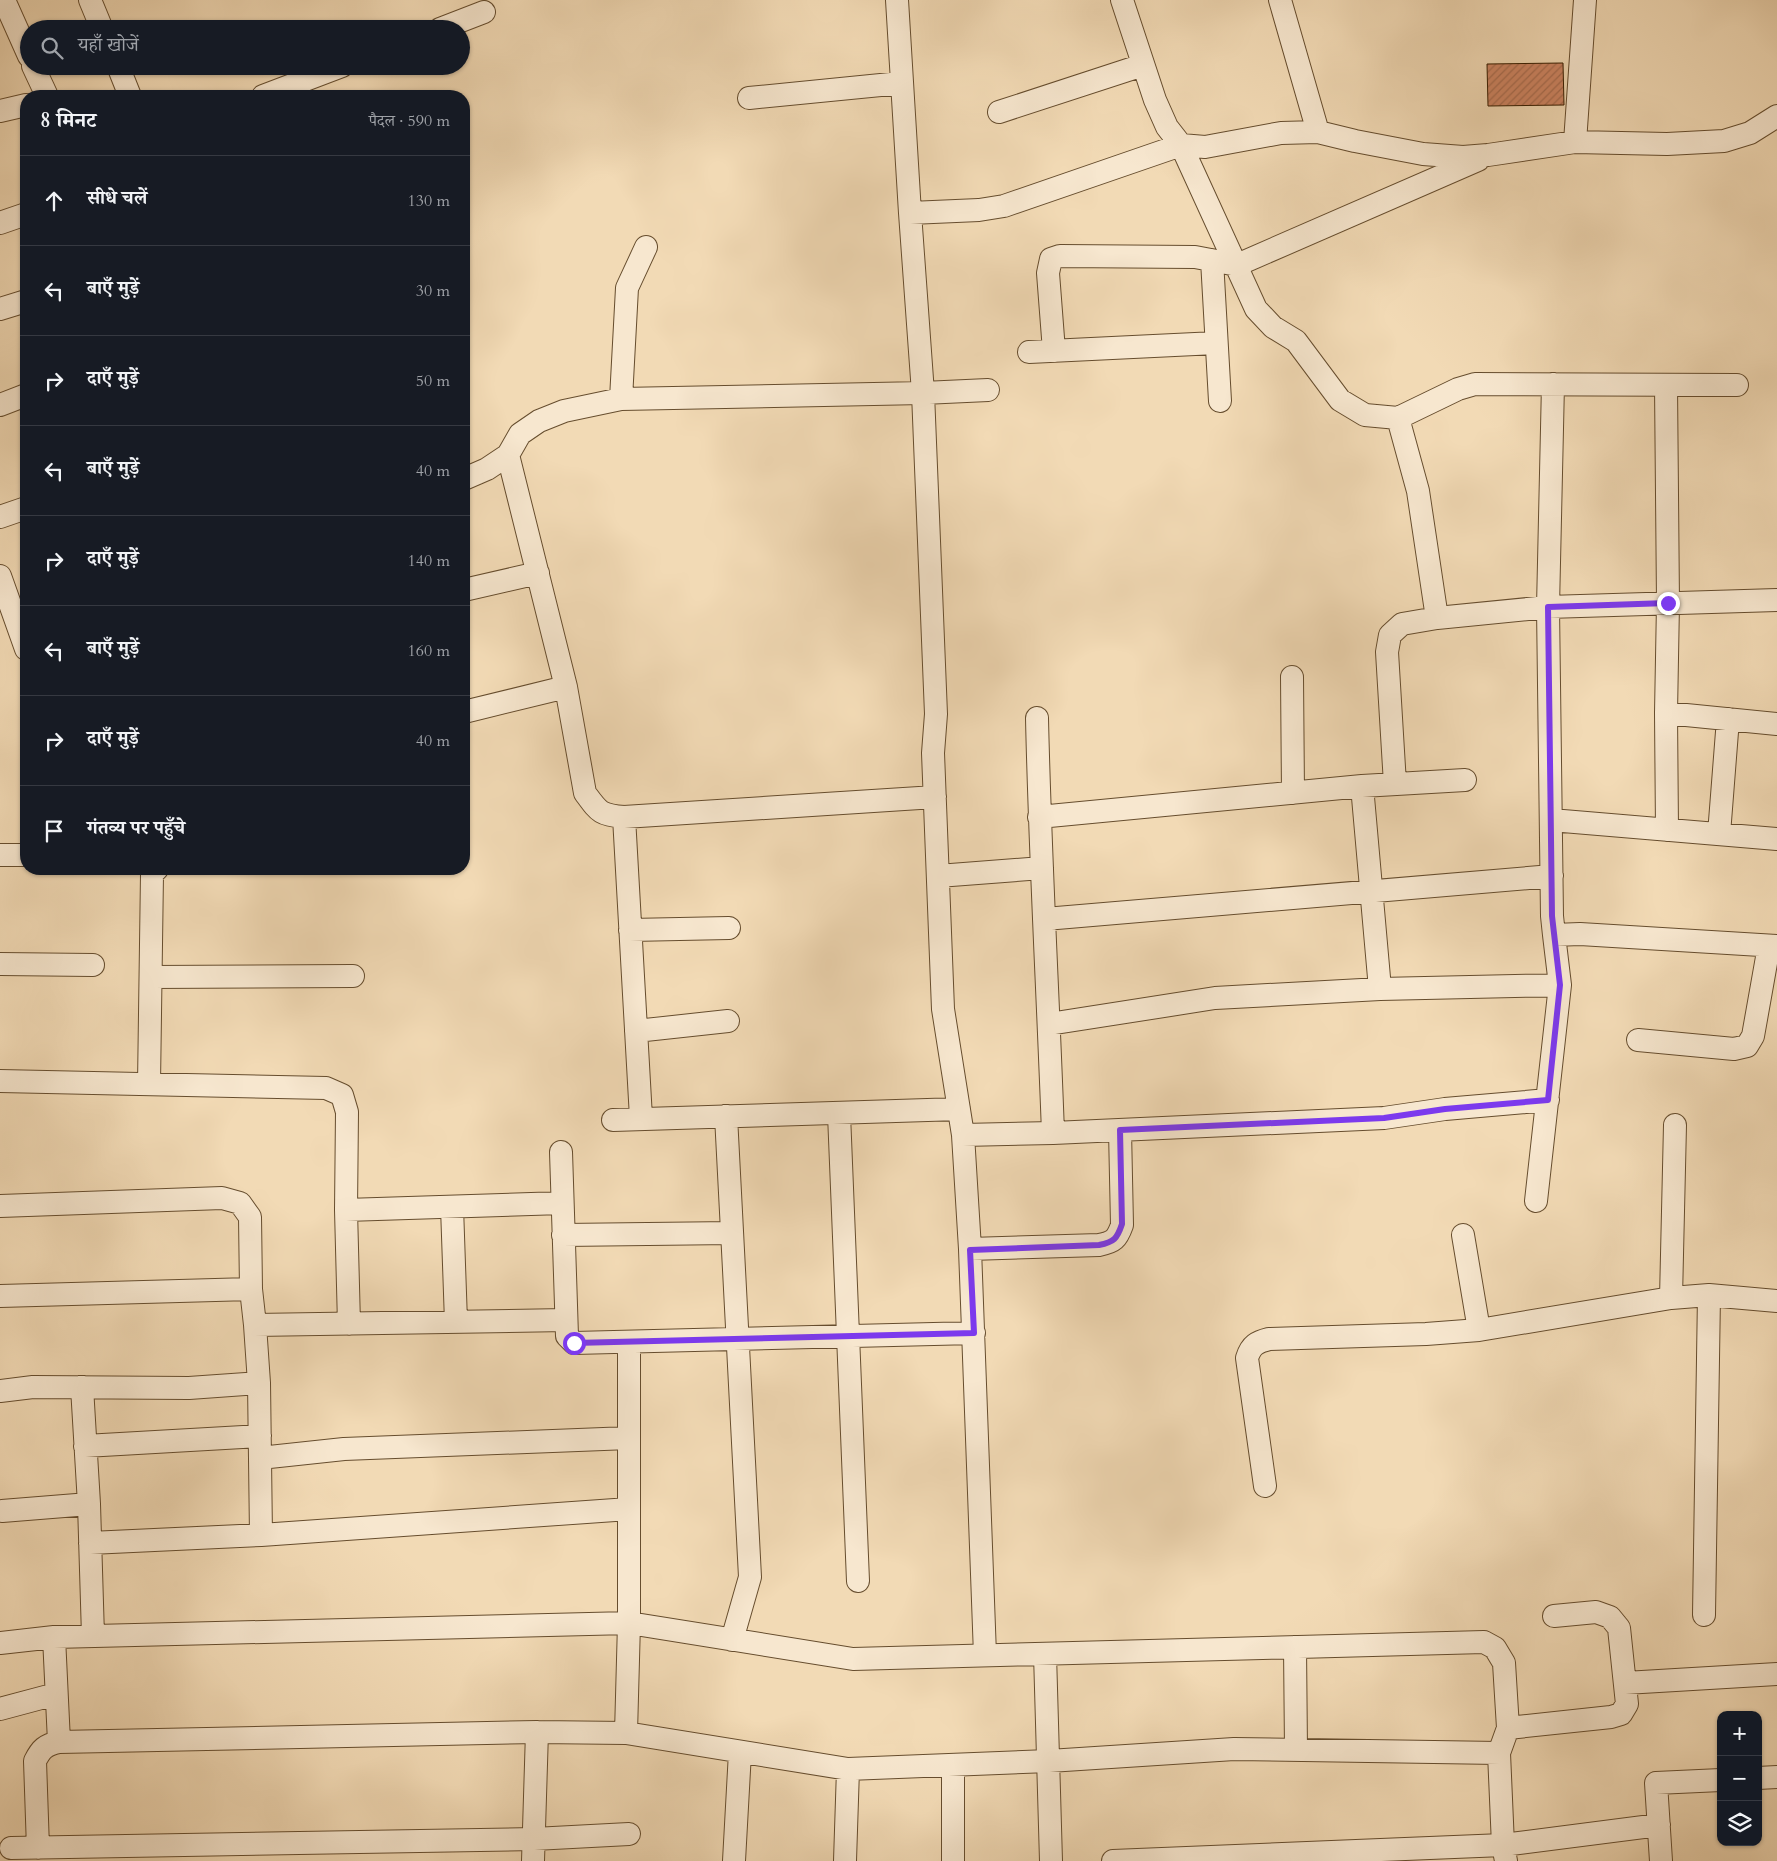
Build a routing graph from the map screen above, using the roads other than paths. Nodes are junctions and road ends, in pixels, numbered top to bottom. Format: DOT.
graph roads {
  1 [pos="90,0"];
  2 [pos="897,0"];
  3 [pos="1122,0"];
  4 [pos="1280,0"];
  5 [pos="1585,0"];
  6 [pos="5,12"];
  7 [pos="484,12"];
  8 [pos="98,20"];
  9 [pos="463,20"];
  10 [pos="20,40"];
  11 [pos="1143,65"];
  12 [pos="38,75"];
  13 [pos="122,75"];
  14 [pos="318,75"];
  15 [pos="902,83"];
  16 [pos="44,90"];
  17 [pos="128,90"];
  18 [pos="279,90"];
  19 [pos="749,98"];
  20 [pos="20,106"];
  21 [pos="0,111"];
  22 [pos="999,112"];
  23 [pos="1777,116"];
  24 [pos="1318,132"];
  25 [pos="1575,142"];
  26 [pos="1181,145"];
  27 [pos="1488,155"];
  28 [pos="910,213"];
  29 [pos="646,247"];
  30 [pos="1212,260"];
  31 [pos="1237,265"];
  32 [pos="20,303"];
  33 [pos="0,309"];
  34 [pos="1216,343"];
  35 [pos="1054,351"];
  36 [pos="1030,352"];
  37 [pos="1553,384"];
  38 [pos="1666,385"];
  39 [pos="1737,385"];
  40 [pos="988,390"];
  41 [pos="923,393"];
  42 [pos="20,397"];
  43 [pos="621,399"];
  44 [pos="1220,401"];
  45 [pos="0,404"];
  46 [pos="1398,418"];
  47 [pos="508,455"];
  48 [pos="470,476"];
  49 [pos="20,510"];
  50 [pos="0,517"];
  51 [pos="538,573"];
  52 [pos="0,576"];
  53 [pos="470,589"];
  54 [pos="1777,600"];
  55 [pos="1668,603"];
  56 [pos="1548,607"];
  57 [pos="1438,618"];
  58 [pos="15,625"];
  59 [pos="1292,678"];
  60 [pos="566,687"];
  61 [pos="470,711"];
  62 [pos="1666,713"];
  63 [pos="1037,718"];
  64 [pos="1728,719"];
  65 [pos="1777,724"];
  66 [pos="1465,780"];
  67 [pos="1395,784"];
  68 [pos="1362,786"];
  69 [pos="1293,792"];
  70 [pos="935,797"];
  71 [pos="624,817"];
  72 [pos="1039,817"];
  73 [pos="1550,820"];
  74 [pos="1667,830"];
  75 [pos="1719,834"];
  76 [pos="1777,839"];
  77 [pos="0,855"];
  78 [pos="20,855"];
  79 [pos="1042,868"];
  80 [pos="152,875"];
  81 [pos="938,876"];
  82 [pos="1552,876"];
  83 [pos="1371,892"];
  84 [pos="1045,919"];
  85 [pos="730,928"];
  86 [pos="630,930"];
  87 [pos="1554,935"];
  88 [pos="1773,946"];
  89 [pos="0,964"];
  90 [pos="93,965"];
  91 [pos="151,976"];
  92 [pos="353,976"];
  93 [pos="1560,985"];
  94 [pos="1380,989"];
  95 [pos="728,1021"];
  96 [pos="1049,1024"];
  97 [pos="636,1031"];
  98 [pos="1638,1040"];
  99 [pos="0,1081"];
  100 [pos="149,1084"];
  101 [pos="1548,1100"];
  102 [pos="959,1109"];
  103 [pos="839,1114"];
  104 [pos="726,1116"];
  105 [pos="641,1118"];
  106 [pos="613,1120"];
  107 [pos="1675,1125"];
  108 [pos="1120,1130"];
  109 [pos="1053,1133"];
  110 [pos="963,1135"];
  111 [pos="561,1152"];
  112 [pos="1536,1201"];
  113 [pos="562,1203"];
  114 [pos="0,1206"];
  115 [pos="452,1207"];
  116 [pos="346,1210"];
  117 [pos="732,1233"];
  118 [pos="564,1235"];
  119 [pos="1463,1235"];
  120 [pos="970,1250"];
  121 [pos="251,1289"];
  122 [pos="1709,1295"];
  123 [pos="0,1296"];
  124 [pos="1671,1298"];
  125 [pos="1777,1301"];
  126 [pos="566,1320"];
  127 [pos="456,1322"];
  128 [pos="349,1324"];
  129 [pos="255,1325"];
  130 [pos="1479,1330"];
  131 [pos="974,1333"];
  132 [pos="848,1338"];
  133 [pos="737,1340"];
  134 [pos="629,1342"];
  135 [pos="258,1383"];
  136 [pos="82,1387"];
  137 [pos="0,1391"];
  138 [pos="260,1436"];
  139 [pos="629,1438"];
  140 [pos="85,1446"];
  141 [pos="260,1458"];
  142 [pos="1265,1486"];
  143 [pos="89,1504"];
  144 [pos="629,1509"];
  145 [pos="2,1511"];
  146 [pos="261,1535"];
  147 [pos="90,1544"];
  148 [pos="858,1581"];
  149 [pos="1704,1614"];
  150 [pos="1554,1616"];
  151 [pos="629,1623"];
  152 [pos="93,1636"];
  153 [pos="54,1637"];
  154 [pos="732,1640"];
  155 [pos="0,1642"];
  156 [pos="1294,1647"];
  157 [pos="1045,1654"];
  158 [pos="985,1655"];
  159 [pos="1777,1674"];
  160 [pos="1625,1683"];
  161 [pos="56,1694"];
  162 [pos="0,1708"];
  163 [pos="1508,1728"];
  164 [pos="537,1732"];
  165 [pos="626,1733"];
  166 [pos="59,1742"];
  167 [pos="1296,1750"];
  168 [pos="740,1752"];
  169 [pos="1499,1753"];
  170 [pos="1049,1761"];
  171 [pos="952,1765"];
  172 [pos="848,1769"];
  173 [pos="1777,1777"];
  174 [pos="1762,1778"];
  175 [pos="1717,1780"];
  176 [pos="1659,1825"];
  177 [pos="629,1834"];
  178 [pos="11,1848"];
  179 [pos="38,1848"];
  180 [pos="534,1850"];
  181 [pos="1504,1853"];
  182 [pos="734,1861"];
  183 [pos="845,1861"];
  184 [pos="953,1861"];
  185 [pos="1052,1861"];
  186 [pos="1113,1861"];
  187 [pos="1662,1861"];
  1 -- 8 [label="street"];
  2 -- 15 [label="street"];
  3 -- 11 [label="street"];
  4 -- 24 [label="street"];
  5 -- 25 [label="street"];
  6 -- 10 [label="street"];
  7 -- 9 [label="street"];
  11 -- 22 [label="street"];
  11 -- 26 [label="street"];
  12 -- 16 [label="street"];
  13 -- 17 [label="street"];
  14 -- 18 [label="street"];
  15 -- 19 [label="street"];
  15 -- 28 [label="street"];
  20 -- 21 [label="street"];
  23 -- 25 [label="street"];
  24 -- 26 [label="street"];
  24 -- 27 [label="street"];
  25 -- 27 [label="street"];
  26 -- 28 [label="street"];
  26 -- 31 [label="street"];
  27 -- 31 [label="street"];
  28 -- 41 [label="street"];
  29 -- 43 [label="street"];
  30 -- 31 [label="street"];
  30 -- 34 [label="street"];
  30 -- 35 [label="street"];
  31 -- 46 [label="street"];
  32 -- 33 [label="street"];
  34 -- 35 [label="street"];
  34 -- 44 [label="street"];
  35 -- 36 [label="street"];
  37 -- 38 [label="street"];
  37 -- 46 [label="street"];
  37 -- 56 [label="street"];
  38 -- 39 [label="street"];
  38 -- 55 [label="street"];
  40 -- 41 [label="street"];
  41 -- 43 [label="street"];
  41 -- 70 [label="street"];
  42 -- 45 [label="street"];
  43 -- 47 [label="street"];
  46 -- 57 [label="street"];
  47 -- 48 [label="street"];
  47 -- 51 [label="street"];
  49 -- 50 [label="street"];
  51 -- 53 [label="street"];
  51 -- 60 [label="street"];
  52 -- 58 [label="street"];
  54 -- 55 [label="street"];
  55 -- 56 [label="street"];
  55 -- 62 [label="street"];
  56 -- 57 [label="street"];
  56 -- 73 [label="street"];
  57 -- 67 [label="street"];
  59 -- 69 [label="street"];
  60 -- 61 [label="street"];
  60 -- 71 [label="street"];
  62 -- 64 [label="street"];
  62 -- 74 [label="street"];
  63 -- 72 [label="street"];
  64 -- 65 [label="street"];
  64 -- 75 [label="street"];
  66 -- 67 [label="street"];
  67 -- 68 [label="street"];
  68 -- 69 [label="street"];
  68 -- 83 [label="street"];
  69 -- 72 [label="street"];
  70 -- 71 [label="street"];
  70 -- 81 [label="street"];
  71 -- 86 [label="street"];
  72 -- 79 [label="street"];
  73 -- 74 [label="street"];
  73 -- 82 [label="street"];
  74 -- 75 [label="street"];
  75 -- 76 [label="street"];
  77 -- 78 [label="street"];
  79 -- 81 [label="street"];
  79 -- 84 [label="street"];
  80 -- 91 [label="street"];
  81 -- 102 [label="street"];
  82 -- 83 [label="street"];
  82 -- 87 [label="street"];
  83 -- 84 [label="street"];
  83 -- 94 [label="street"];
  84 -- 96 [label="street"];
  85 -- 86 [label="street"];
  86 -- 97 [label="street"];
  87 -- 88 [label="street"];
  87 -- 93 [label="street"];
  88 -- 98 [label="street"];
  89 -- 90 [label="street"];
  91 -- 92 [label="street"];
  91 -- 100 [label="street"];
  93 -- 94 [label="street"];
  93 -- 101 [label="street"];
  94 -- 96 [label="street"];
  95 -- 97 [label="street"];
  96 -- 109 [label="street"];
  97 -- 105 [label="street"];
  99 -- 100 [label="street"];
  100 -- 116 [label="street"];
  101 -- 108 [label="street"];
  101 -- 112 [label="street"];
  102 -- 103 [label="street"];
  102 -- 110 [label="street"];
  103 -- 104 [label="street"];
  103 -- 132 [label="street"];
  104 -- 105 [label="street"];
  104 -- 117 [label="street"];
  105 -- 106 [label="street"];
  107 -- 124 [label="street"];
  108 -- 109 [label="street"];
  108 -- 120 [label="street"];
  109 -- 110 [label="street"];
  110 -- 120 [label="street"];
  111 -- 113 [label="street"];
  113 -- 115 [label="street"];
  113 -- 118 [label="street"];
  114 -- 121 [label="street"];
  115 -- 116 [label="street"];
  115 -- 127 [label="street"];
  116 -- 128 [label="street"];
  117 -- 118 [label="street"];
  117 -- 133 [label="street"];
  118 -- 126 [label="street"];
  119 -- 130 [label="street"];
  120 -- 131 [label="street"];
  121 -- 123 [label="street"];
  121 -- 129 [label="street"];
  122 -- 124 [label="street"];
  122 -- 125 [label="street"];
  122 -- 149 [label="street"];
  124 -- 130 [label="street"];
  126 -- 127 [label="street"];
  126 -- 134 [label="street"];
  127 -- 128 [label="street"];
  128 -- 129 [label="street"];
  129 -- 135 [label="street"];
  130 -- 142 [label="street"];
  131 -- 132 [label="street"];
  131 -- 158 [label="street"];
  132 -- 133 [label="street"];
  132 -- 148 [label="street"];
  133 -- 134 [label="street"];
  133 -- 154 [label="street"];
  134 -- 139 [label="street"];
  135 -- 136 [label="street"];
  135 -- 138 [label="street"];
  136 -- 137 [label="street"];
  136 -- 140 [label="street"];
  138 -- 140 [label="street"];
  138 -- 141 [label="street"];
  139 -- 141 [label="street"];
  139 -- 144 [label="street"];
  140 -- 143 [label="street"];
  141 -- 146 [label="street"];
  143 -- 145 [label="street"];
  143 -- 147 [label="street"];
  144 -- 146 [label="street"];
  144 -- 151 [label="street"];
  146 -- 147 [label="street"];
  147 -- 152 [label="street"];
  150 -- 160 [label="street"];
  151 -- 152 [label="street"];
  151 -- 154 [label="street"];
  151 -- 165 [label="street"];
  152 -- 153 [label="street"];
  153 -- 155 [label="street"];
  153 -- 161 [label="street"];
  154 -- 158 [label="street"];
  156 -- 157 [label="street"];
  156 -- 163 [label="street"];
  156 -- 167 [label="street"];
  157 -- 158 [label="street"];
  157 -- 170 [label="street"];
  159 -- 160 [label="street"];
  160 -- 163 [label="street"];
  161 -- 162 [label="street"];
  161 -- 166 [label="street"];
  163 -- 169 [label="street"];
  164 -- 165 [label="street"];
  164 -- 166 [label="street"];
  164 -- 180 [label="street"];
  165 -- 168 [label="street"];
  166 -- 179 [label="street"];
  167 -- 169 [label="street"];
  167 -- 170 [label="street"];
  168 -- 172 [label="street"];
  168 -- 182 [label="street"];
  169 -- 181 [label="street"];
  170 -- 171 [label="street"];
  170 -- 185 [label="street"];
  171 -- 172 [label="street"];
  171 -- 184 [label="street"];
  172 -- 183 [label="street"];
  173 -- 174 [label="street"];
  175 -- 176 [label="street"];
  176 -- 181 [label="street"];
  176 -- 187 [label="street"];
  177 -- 180 [label="street"];
  178 -- 179 [label="street"];
  179 -- 180 [label="street"];
  181 -- 186 [label="street"];
}
